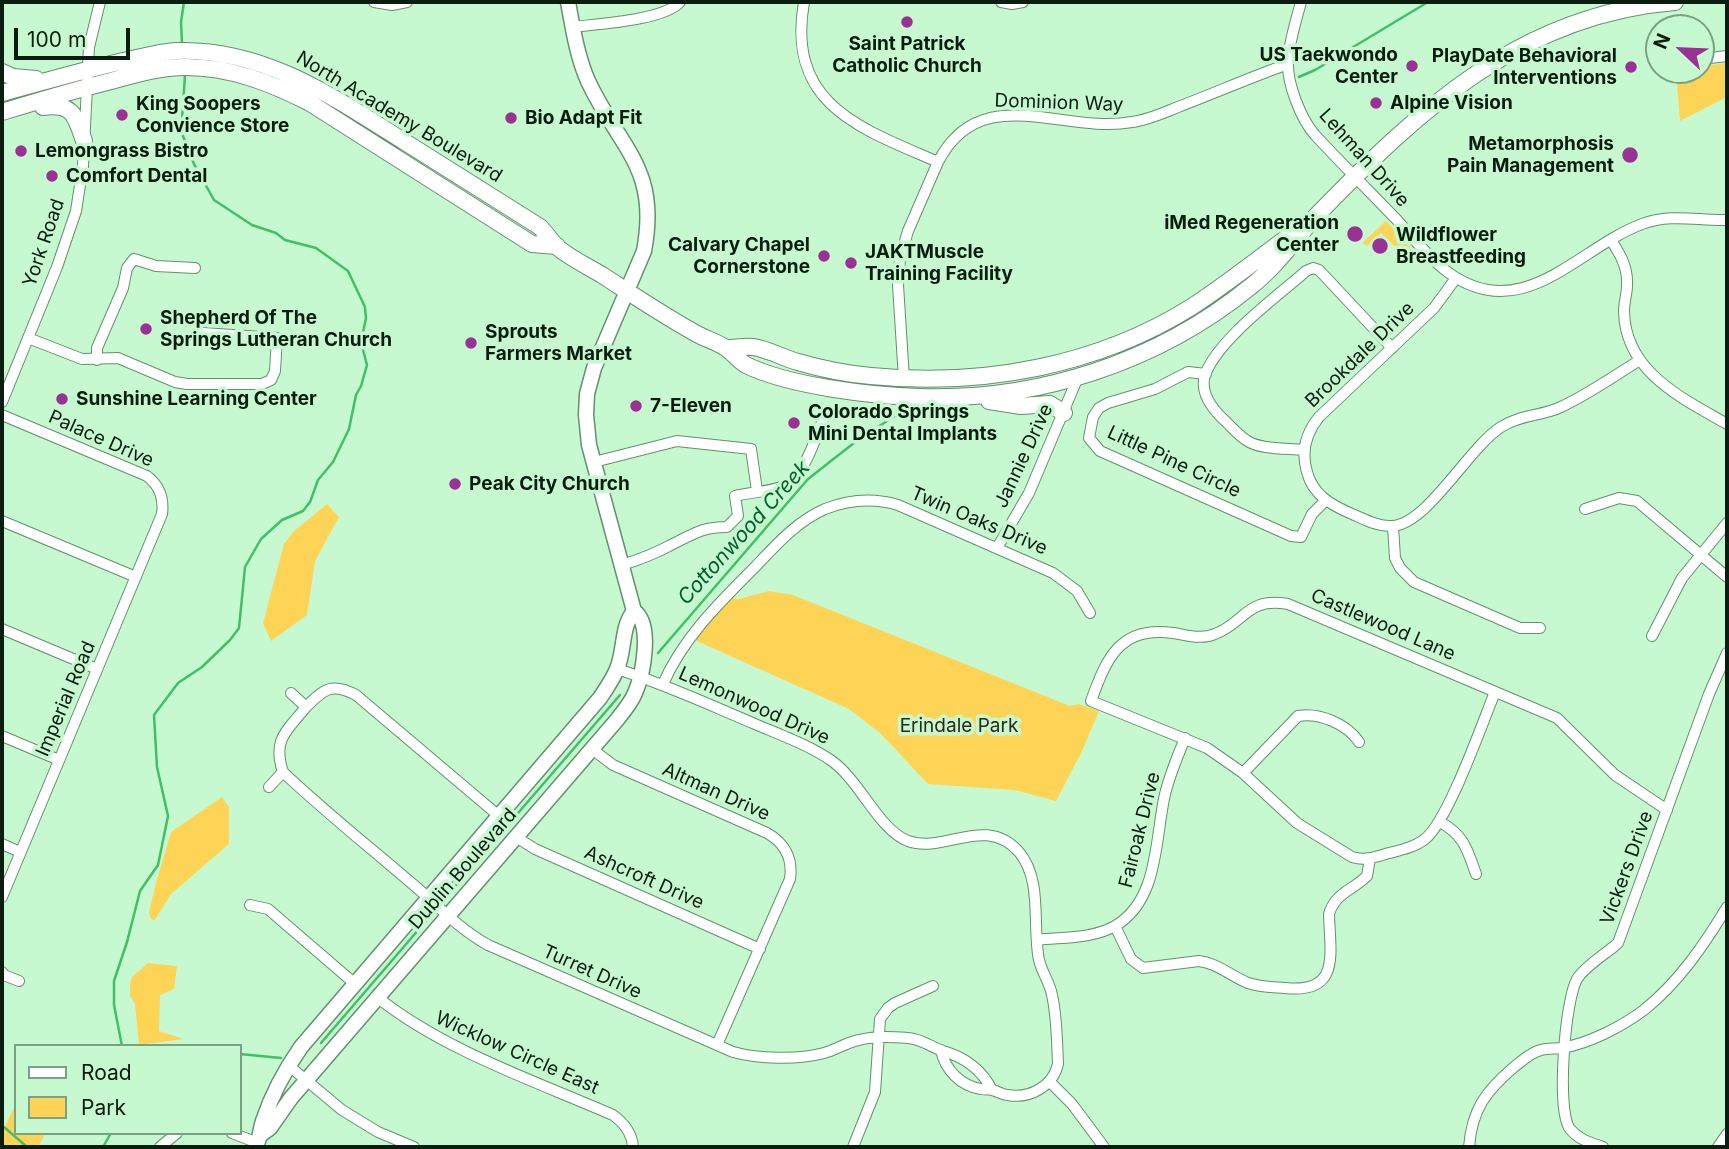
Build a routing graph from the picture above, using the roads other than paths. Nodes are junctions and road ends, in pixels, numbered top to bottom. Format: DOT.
graph roads {
  1 [pos="100,2"];
  2 [pos="374,2"];
  3 [pos="407,2"];
  4 [pos="568,2"];
  5 [pos="804,2"];
  6 [pos="1001,2"];
  7 [pos="1023,2"];
  8 [pos="1301,2"];
  9 [pos="1675,2"];
  10 [pos="676,9"];
  11 [pos="573,27"];
  12 [pos="144,64"];
  13 [pos="1287,64"];
  14 [pos="86,70"];
  15 [pos="2,72"];
  16 [pos="48,79"];
  17 [pos="2,85"];
  18 [pos="86,87"];
  19 [pos="2,93"];
  20 [pos="4,111"];
  21 [pos="84,141"];
  22 [pos="938,162"];
  23 [pos="1356,177"];
  24 [pos="1317,215"];
  25 [pos="1727,220"];
  26 [pos="1611,240"];
  27 [pos="195,268"];
  28 [pos="1456,278"];
  29 [pos="627,292"];
  30 [pos="203,333"];
  31 [pos="28,338"];
  32 [pos="726,348"];
  33 [pos="1392,348"];
  34 [pos="1082,356"];
  35 [pos="97,360"];
  36 [pos="1640,360"];
  37 [pos="1206,374"];
  38 [pos="1078,377"];
  39 [pos="904,379"];
  40 [pos="938,398"];
  41 [pos="2,402"];
  42 [pos="1064,413"];
  43 [pos="2,415"];
  44 [pos="823,420"];
  45 [pos="1727,424"];
  46 [pos="1304,450"];
  47 [pos="594,462"];
  48 [pos="757,491"];
  49 [pos="1325,501"];
  50 [pos="1585,509"];
  51 [pos="162,514"];
  52 [pos="2,522"];
  53 [pos="1727,523"];
  54 [pos="1393,526"];
  55 [pos="997,548"];
  56 [pos="1701,553"];
  57 [pos="622,565"];
  58 [pos="136,577"];
  59 [pos="1727,577"];
  60 [pos="634,611"];
  61 [pos="1090,612"];
  62 [pos="1540,628"];
  63 [pos="2,629"];
  64 [pos="1652,636"];
  65 [pos="1727,653"];
  66 [pos="97,669"];
  67 [pos="617,669"];
  68 [pos="641,676"];
  69 [pos="663,684"];
  70 [pos="1495,692"];
  71 [pos="291,693"];
  72 [pos="306,707"];
  73 [pos="2,736"];
  74 [pos="1185,738"];
  75 [pos="1359,742"];
  76 [pos="592,749"];
  77 [pos="59,760"];
  78 [pos="283,772"];
  79 [pos="1243,773"];
  80 [pos="269,787"];
  81 [pos="1667,810"];
  82 [pos="499,816"];
  83 [pos="1440,822"];
  84 [pos="516,837"];
  85 [pos="2,844"];
  86 [pos="20,852"];
  87 [pos="1370,859"];
  88 [pos="1476,874"];
  89 [pos="2,897"];
  90 [pos="428,898"];
  91 [pos="250,905"];
  92 [pos="1727,907"];
  93 [pos="447,917"];
  94 [pos="1115,926"];
  95 [pos="1037,940"];
  96 [pos="760,949"];
  97 [pos="2,972"];
  98 [pos="19,981"];
  99 [pos="354,983"];
  100 [pos="933,986"];
  101 [pos="377,997"];
  102 [pos="878,1038"];
  103 [pos="717,1045"];
  104 [pos="1563,1048"];
  105 [pos="941,1050"];
  106 [pos="288,1065"];
  107 [pos="307,1080"];
  108 [pos="1050,1082"];
  109 [pos="992,1090"];
  110 [pos="175,1135"];
  111 [pos="239,1135"];
  112 [pos="1727,1135"];
  113 [pos="259,1141"];
  114 [pos="160,1147"];
  115 [pos="414,1147"];
  116 [pos="633,1147"];
  117 [pos="853,1147"];
  118 [pos="1104,1147"];
  119 [pos="1469,1147"];
  120 [pos="1603,1147"];
  121 [pos="1718,1147"];
  1 -- 14 [label="street, York Road"];
  2 -- 3 [label="street"];
  4 -- 11 [label="main road, Dublin Boulevard"];
  5 -- 22 [label="street"];
  6 -- 7 [label="street"];
  8 -- 13 [label="street, Lehman Drive"];
  9 -- 23 [label="highway, North Academy Boulevard"];
  10 -- 11 [label="street"];
  11 -- 29 [label="main road, Dublin Boulevard"];
  12 -- 14 [label="highway, North Academy Boulevard"];
  12 -- 18 [label="highway, North Academy Boulevard"];
  12 -- 29 [label="highway, North Academy Boulevard"];
  13 -- 22 [label="street, Dominion Way"];
  13 -- 23 [label="street, Lehman Drive"];
  14 -- 16 [label="highway, North Academy Boulevard"];
  14 -- 18 [label="street, York Road"];
  15 -- 16 [label="highway"];
  16 -- 17 [label="highway"];
  16 -- 19 [label="highway, North Academy Boulevard"];
  18 -- 20 [label="highway, North Academy Boulevard"];
  18 -- 21 [label="street, York Road"];
  20 -- 21 [label="highway"];
  21 -- 31 [label="street, York Road"];
  22 -- 39 [label="street, Dominion Way"];
  23 -- 24 [label="highway, North Academy Boulevard"];
  23 -- 28 [label="street, Lehman Drive"];
  24 -- 34 [label="highway, North Academy Boulevard"];
  24 -- 38 [label="highway, North Academy Boulevard"];
  25 -- 26 [label="street, Lehman Drive"];
  26 -- 28 [label="street, Lehman Drive"];
  26 -- 36 [label="street"];
  27 -- 35 [label="street"];
  28 -- 33 [label="street, Brookdale Drive"];
  29 -- 32 [label="highway, North Academy Boulevard"];
  29 -- 47 [label="main road, Dublin Boulevard"];
  30 -- 35 [label="street"];
  31 -- 35 [label="street"];
  31 -- 41 [label="street, York Road"];
  32 -- 39 [label="highway, North Academy Boulevard"];
  32 -- 40 [label="highway, North Academy Boulevard"];
  33 -- 37 [label="street"];
  33 -- 46 [label="street, Brookdale Drive"];
  34 -- 38 [label="highway"];
  34 -- 39 [label="highway, North Academy Boulevard"];
  36 -- 45 [label="street"];
  36 -- 54 [label="street"];
  37 -- 46 [label="street"];
  37 -- 49 [label="street, Little Pine Circle"];
  38 -- 40 [label="highway, North Academy Boulevard"];
  38 -- 42 [label="street, Jannie Drive"];
  40 -- 42 [label="highway"];
  42 -- 55 [label="street, Jannie Drive"];
  43 -- 51 [label="street, Palace Drive"];
  44 -- 48 [label="street"];
  46 -- 49 [label="street"];
  47 -- 48 [label="street"];
  47 -- 57 [label="main road, Dublin Boulevard"];
  48 -- 57 [label="street"];
  49 -- 54 [label="street"];
  50 -- 56 [label="street"];
  51 -- 58 [label="street, Imperial Road"];
  52 -- 58 [label="street"];
  53 -- 56 [label="street"];
  54 -- 62 [label="street"];
  55 -- 61 [label="street, Twin Oaks Drive"];
  55 -- 69 [label="street, Twin Oaks Drive"];
  56 -- 59 [label="street"];
  56 -- 64 [label="street"];
  57 -- 60 [label="main road, Dublin Boulevard"];
  58 -- 66 [label="street, Imperial Road"];
  60 -- 67 [label="main road, Dublin Boulevard"];
  60 -- 68 [label="main road, Dublin Boulevard"];
  63 -- 66 [label="street"];
  65 -- 81 [label="street, Vickers Drive"];
  66 -- 77 [label="street, Imperial Road"];
  67 -- 68 [label="street, Lemonwood Drive"];
  67 -- 82 [label="main road, Dublin Boulevard"];
  68 -- 69 [label="street, Lemonwood Drive"];
  68 -- 76 [label="main road, Dublin Boulevard"];
  69 -- 95 [label="street, Lemonwood Drive"];
  70 -- 74 [label="street, Castlewood Lane"];
  70 -- 81 [label="street, Castlewood Lane"];
  70 -- 83 [label="street"];
  71 -- 72 [label="street"];
  72 -- 78 [label="street"];
  72 -- 82 [label="street"];
  73 -- 77 [label="street"];
  74 -- 79 [label="street"];
  74 -- 94 [label="street, Fairoak Drive"];
  75 -- 79 [label="street"];
  76 -- 84 [label="main road, Dublin Boulevard"];
  76 -- 96 [label="street, Altman Drive"];
  77 -- 86 [label="street, Imperial Road"];
  78 -- 80 [label="street"];
  78 -- 90 [label="street, Turret Drive"];
  79 -- 87 [label="street"];
  81 -- 104 [label="street, Vickers Drive"];
  82 -- 90 [label="main road, Dublin Boulevard"];
  83 -- 87 [label="street"];
  83 -- 88 [label="street"];
  84 -- 93 [label="main road, Dublin Boulevard"];
  84 -- 96 [label="street, Ashcroft Drive"];
  85 -- 86 [label="street"];
  86 -- 89 [label="street, Imperial Road"];
  87 -- 94 [label="street"];
  90 -- 93 [label="street, Turret Drive"];
  90 -- 99 [label="main road, Dublin Boulevard"];
  91 -- 99 [label="street"];
  92 -- 104 [label="street"];
  93 -- 101 [label="main road, Dublin Boulevard"];
  93 -- 103 [label="street, Turret Drive"];
  94 -- 95 [label="street, Fairoak Drive"];
  95 -- 108 [label="street, Lemonwood Drive"];
  96 -- 103 [label="street, Altman Drive"];
  97 -- 98 [label="street"];
  99 -- 106 [label="main road, Dublin Boulevard"];
  100 -- 102 [label="street"];
  101 -- 107 [label="main road, Dublin Boulevard"];
  101 -- 116 [label="street, Wicklow Circle East"];
  102 -- 103 [label="street, Turret Drive"];
  102 -- 105 [label="street, Turret Drive"];
  102 -- 117 [label="street"];
  104 -- 119 [label="street"];
  104 -- 120 [label="street, Vickers Drive"];
  105 -- 109 [label="street, Turret Drive"];
  105 -- 109 [label="street"];
  106 -- 107 [label="street"];
  106 -- 113 [label="main road, Dublin Boulevard"];
  107 -- 113 [label="main road, Dublin Boulevard"];
  107 -- 115 [label="street"];
  108 -- 109 [label="street"];
  108 -- 118 [label="street"];
  110 -- 114 [label="street"];
  111 -- 113 [label="street"];
  112 -- 121 [label="street"];
}
